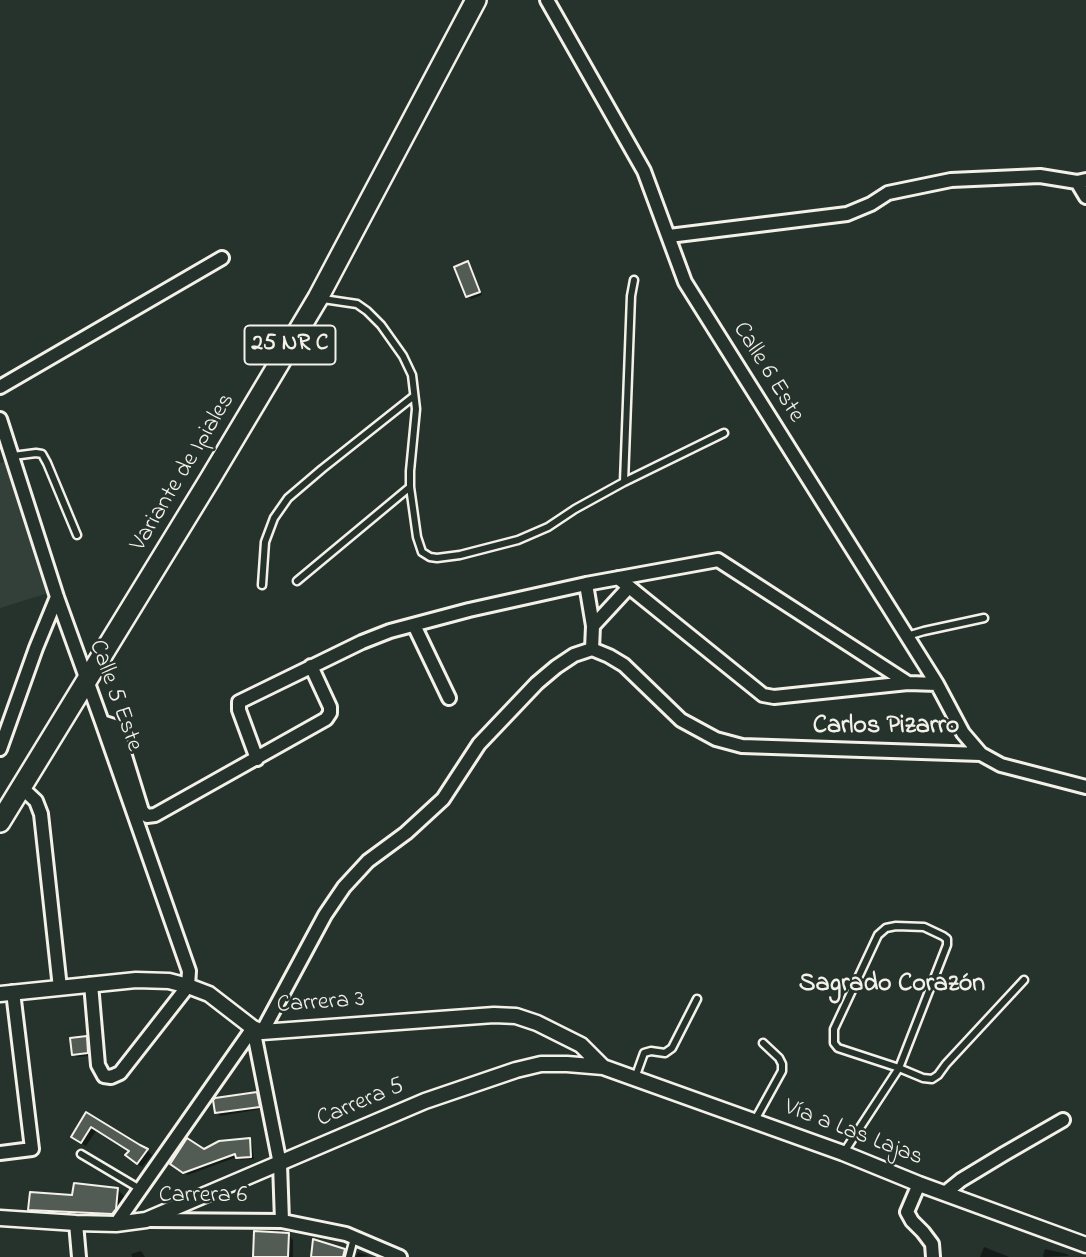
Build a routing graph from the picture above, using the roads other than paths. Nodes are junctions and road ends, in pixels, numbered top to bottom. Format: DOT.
graph roads {
  1 [pos="476,0"];
  2 [pos="547,0"];
  3 [pos="1081,181"];
  4 [pos="1086,197"];
  5 [pos="669,236"];
  6 [pos="222,258"];
  7 [pos="634,280"];
  8 [pos="318,298"];
  9 [pos="0,387"];
  10 [pos="414,396"];
  11 [pos="0,419"];
  12 [pos="724,433"];
  13 [pos="13,456"];
  14 [pos="624,482"];
  15 [pos="410,487"];
  16 [pos="77,535"];
  17 [pos="297,581"];
  18 [pos="624,583"];
  19 [pos="586,584"];
  20 [pos="262,585"];
  21 [pos="57,597"];
  22 [pos="984,618"];
  23 [pos="414,625"];
  24 [pos="593,626"];
  25 [pos="907,636"];
  26 [pos="592,649"];
  27 [pos="311,666"];
  28 [pos="86,679"];
  29 [pos="908,683"];
  30 [pos="937,684"];
  31 [pos="449,698"];
  32 [pos="102,722"];
  33 [pos="0,750"];
  34 [pos="981,754"];
  35 [pos="257,759"];
  36 [pos="21,787"];
  37 [pos="1086,787"];
  38 [pos="1,816"];
  39 [pos="1024,980"];
  40 [pos="91,984"];
  41 [pos="188,986"];
  42 [pos="60,988"];
  43 [pos="7,993"];
  44 [pos="697,999"];
  45 [pos="258,1030"];
  46 [pos="763,1043"];
  47 [pos="603,1066"];
  48 [pos="899,1068"];
  49 [pos="635,1078"];
  50 [pos="1063,1120"];
  51 [pos="754,1121"];
  52 [pos="0,1153"];
  53 [pos="844,1153"];
  54 [pos="81,1154"];
  55 [pos="280,1164"];
  56 [pos="919,1184"];
  57 [pos="140,1189"];
  58 [pos="945,1193"];
  59 [pos="0,1218"];
  60 [pos="146,1220"];
  61 [pos="282,1221"];
  62 [pos="76,1223"];
  63 [pos="116,1224"];
  64 [pos="354,1238"];
  65 [pos="1086,1245"];
  66 [pos="79,1257"];
  67 [pos="349,1257"];
  68 [pos="400,1257"];
  69 [pos="933,1257"];
  1 -- 8 [label="highway, Variante de Ipiales / 25 NR C"];
  2 -- 5 [label="street, Calle 6 Este"];
  3 -- 4 [label="street"];
  3 -- 5 [label="street"];
  5 -- 25 [label="street, Calle 6 Este"];
  6 -- 9 [label="street"];
  7 -- 14 [label="lane"];
  8 -- 10 [label="lane"];
  8 -- 28 [label="highway, Variante de Ipiales / 25 NR C"];
  10 -- 15 [label="lane"];
  10 -- 20 [label="lane"];
  11 -- 13 [label="street, Calle 5 Este"];
  12 -- 14 [label="lane"];
  13 -- 16 [label="lane"];
  13 -- 21 [label="street, Calle 5 Este"];
  14 -- 15 [label="lane"];
  15 -- 17 [label="lane"];
  18 -- 19 [label="street"];
  18 -- 24 [label="street"];
  18 -- 29 [label="street"];
  18 -- 29 [label="street"];
  19 -- 23 [label="street"];
  19 -- 24 [label="street"];
  21 -- 28 [label="street, Calle 5 Este"];
  21 -- 33 [label="street"];
  22 -- 25 [label="lane"];
  23 -- 27 [label="street"];
  23 -- 31 [label="street"];
  24 -- 26 [label="street"];
  25 -- 30 [label="street, Calle 6 Este"];
  26 -- 34 [label="street"];
  26 -- 45 [label="street"];
  27 -- 35 [label="street"];
  27 -- 35 [label="street"];
  28 -- 32 [label="street, Calle 5 Este"];
  28 -- 36 [label="highway, Variante de Ipiales / 25 NR C"];
  29 -- 30 [label="street"];
  30 -- 34 [label="street, Calle 6 Este"];
  32 -- 35 [label="street"];
  32 -- 41 [label="street, Calle 5 Este"];
  34 -- 37 [label="street"];
  36 -- 38 [label="highway, Variante de Ipiales / 25 NR C"];
  36 -- 42 [label="street"];
  39 -- 48 [label="lane"];
  40 -- 41 [label="street, Carrera 3"];
  40 -- 41 [label="street"];
  40 -- 42 [label="street, Carrera 3"];
  41 -- 45 [label="street, Carrera 3"];
  42 -- 43 [label="street, Carrera 3"];
  43 -- 52 [label="street"];
  44 -- 49 [label="lane"];
  45 -- 47 [label="street, Carrera 3"];
  45 -- 55 [label="street"];
  45 -- 57 [label="street"];
  46 -- 51 [label="lane"];
  47 -- 49 [label="street, Vía a Las Lajas"];
  47 -- 55 [label="street, Carrera 5"];
  48 -- 48 [label="lane"];
  48 -- 53 [label="lane"];
  49 -- 51 [label="street, Vía a Las Lajas"];
  50 -- 58 [label="street"];
  51 -- 53 [label="street, Vía a Las Lajas"];
  53 -- 56 [label="street, Vía a Las Lajas"];
  54 -- 57 [label="lane"];
  55 -- 60 [label="street, Carrera 5"];
  55 -- 61 [label="street"];
  56 -- 58 [label="street, Vía a Las Lajas"];
  56 -- 69 [label="street"];
  57 -- 63 [label="street"];
  58 -- 65 [label="street, Vía a Las Lajas"];
  59 -- 62 [label="street, Carrera 6"];
  60 -- 61 [label="street, Carrera 6"];
  60 -- 63 [label="street, Carrera 6"];
  61 -- 64 [label="street, Carrera 6"];
  62 -- 63 [label="street, Carrera 6"];
  62 -- 66 [label="street"];
  64 -- 67 [label="lane"];
  64 -- 68 [label="street, Carrera 6"];
}
